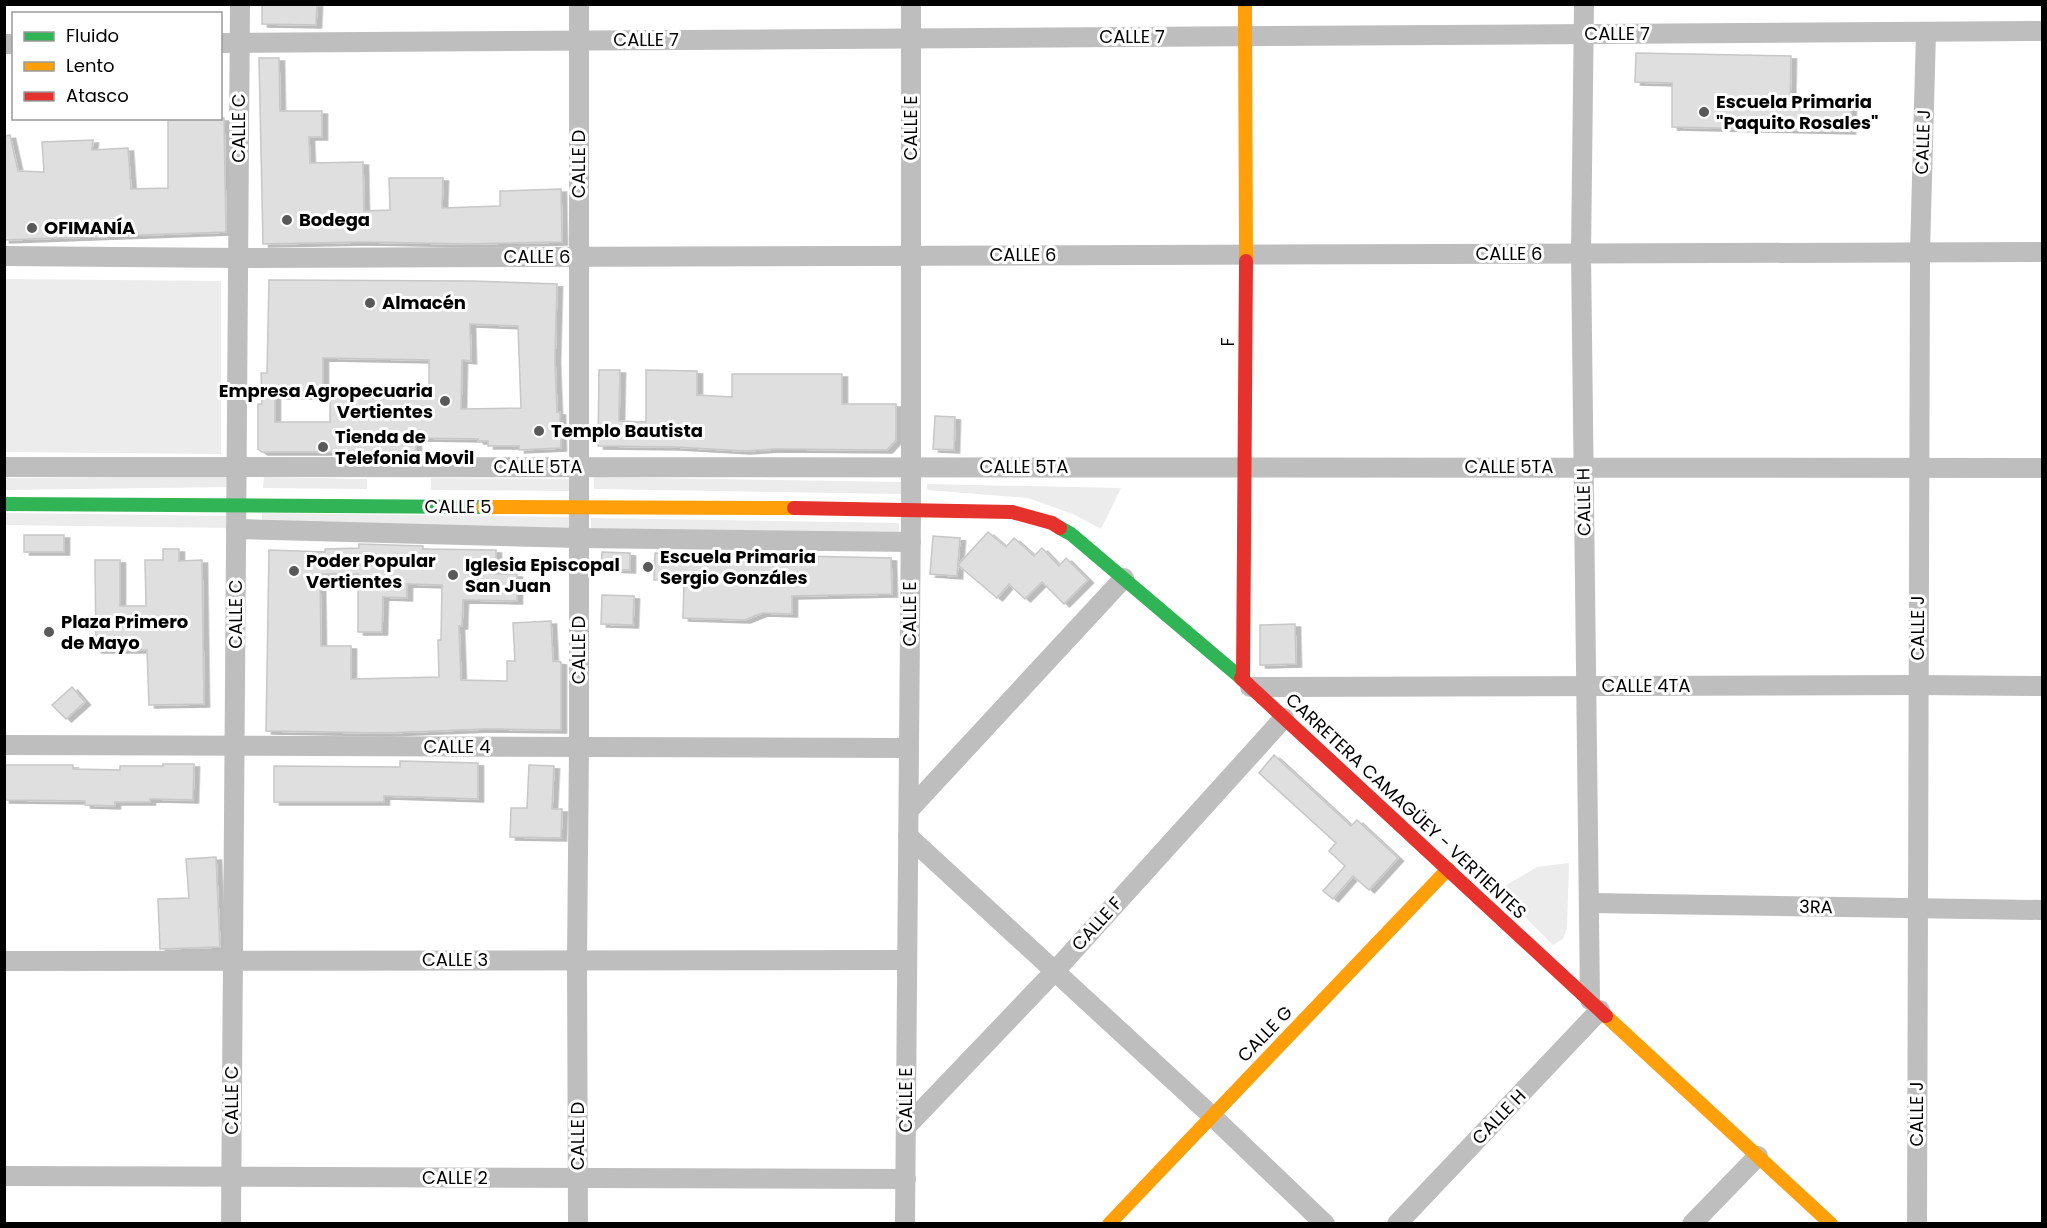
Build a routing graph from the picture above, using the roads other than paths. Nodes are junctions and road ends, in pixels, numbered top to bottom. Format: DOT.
graph roads {
  1 [pos="240,4"];
  2 [pos="579,4"];
  3 [pos="911,4"];
  4 [pos="1245,4"];
  5 [pos="1584,4"];
  6 [pos="2043,31"];
  7 [pos="1926,32"];
  8 [pos="1584,34"];
  9 [pos="1246,36"];
  10 [pos="911,38"];
  11 [pos="579,40"];
  12 [pos="230,43"];
  13 [pos="1920,252"];
  14 [pos="2043,252"];
  15 [pos="1581,253"];
  16 [pos="1246,255"];
  17 [pos="4,256"];
  18 [pos="912,256"];
  19 [pos="578,257"];
  20 [pos="238,258"];
  21 [pos="4,467"];
  22 [pos="237,467"];
  23 [pos="579,467"];
  24 [pos="911,467"];
  25 [pos="1245,467"];
  26 [pos="1584,467"];
  27 [pos="1919,468"];
  28 [pos="2043,468"];
  29 [pos="4,504"];
  30 [pos="236,506"];
  31 [pos="579,507"];
  32 [pos="911,509"];
  33 [pos="236,529"];
  34 [pos="579,538"];
  35 [pos="911,542"];
  36 [pos="1124,578"];
  37 [pos="1246,683"];
  38 [pos="1918,685"];
  39 [pos="2043,686"];
  40 [pos="1586,687"];
  41 [pos="1284,718"];
  42 [pos="4,745"];
  43 [pos="235,746"];
  44 [pos="579,747"];
  45 [pos="909,748"];
  46 [pos="909,810"];
  47 [pos="908,836"];
  48 [pos="1448,869"];
  49 [pos="1588,903"];
  50 [pos="1918,908"];
  51 [pos="2043,910"];
  52 [pos="4,960"];
  53 [pos="233,960"];
  54 [pos="577,960"];
  55 [pos="906,960"];
  56 [pos="1055,971"];
  57 [pos="1595,1005"];
  58 [pos="1212,1116"];
  59 [pos="906,1127"];
  60 [pos="1758,1156"];
  61 [pos="4,1176"];
  62 [pos="232,1177"];
  63 [pos="579,1178"];
  64 [pos="906,1179"];
  65 [pos="231,1224"];
  66 [pos="578,1224"];
  67 [pos="905,1224"];
  68 [pos="1108,1224"];
  69 [pos="1325,1224"];
  70 [pos="1397,1224"];
  71 [pos="1692,1224"];
  72 [pos="1831,1224"];
  73 [pos="1917,1224"];
  1 -- 12 [label="street, CALLE C"];
  2 -- 11 [label="street, CALLE D"];
  3 -- 10 [label="street, CALLE E"];
  4 -- 9 [label="main road, F"];
  5 -- 8 [label="street, CALLE H"];
  6 -- 7 [label="street, CALLE 7"];
  7 -- 8 [label="street, CALLE 7"];
  7 -- 13 [label="street, CALLE J"];
  8 -- 9 [label="street, CALLE 7"];
  8 -- 15 [label="street, CALLE H"];
  9 -- 10 [label="street, CALLE 7"];
  9 -- 16 [label="main road, F"];
  10 -- 11 [label="street, CALLE 7"];
  10 -- 18 [label="street, CALLE E"];
  11 -- 12 [label="street, CALLE 7"];
  11 -- 19 [label="street, CALLE D"];
  12 -- 20 [label="street, CALLE C"];
  13 -- 14 [label="street, CALLE 6"];
  13 -- 15 [label="street, CALLE 6"];
  13 -- 27 [label="street, CALLE J"];
  15 -- 16 [label="street, CALLE 6"];
  15 -- 26 [label="street, CALLE H"];
  16 -- 18 [label="street, CALLE 6"];
  16 -- 25 [label="main road, F"];
  17 -- 20 [label="street, CALLE 6"];
  18 -- 19 [label="street, CALLE 6"];
  18 -- 24 [label="street, CALLE E"];
  19 -- 20 [label="street, CALLE 6"];
  19 -- 23 [label="street, CALLE D"];
  20 -- 22 [label="street, CALLE C"];
  21 -- 22 [label="street, CALLE 5TA"];
  22 -- 23 [label="street, CALLE 5TA"];
  22 -- 30 [label="street, CALLE C"];
  23 -- 24 [label="street, CALLE 5TA"];
  23 -- 31 [label="street, CALLE D"];
  24 -- 25 [label="street, CALLE 5TA"];
  24 -- 32 [label="street, CALLE E"];
  25 -- 26 [label="street, CALLE 5TA"];
  25 -- 37 [label="main road, F"];
  26 -- 27 [label="street, CALLE 5TA"];
  26 -- 40 [label="street, CALLE H"];
  27 -- 28 [label="street, CALLE 5TA"];
  27 -- 38 [label="street, CALLE J"];
  29 -- 30 [label="main road, CALLE 5"];
  30 -- 31 [label="main road, CALLE 5"];
  30 -- 33 [label="street, CALLE C"];
  31 -- 32 [label="main road, CALLE 5"];
  31 -- 34 [label="street, CALLE D"];
  32 -- 35 [label="street, CALLE E"];
  32 -- 36 [label="main road, CARRETERA CAMAGÜEY - VERTIENTES"];
  33 -- 34 [label="street, CALLE 5"];
  33 -- 43 [label="street, CALLE C"];
  34 -- 35 [label="street, CALLE 5"];
  34 -- 44 [label="street, CALLE D"];
  35 -- 45 [label="street, CALLE E"];
  36 -- 37 [label="main road, CARRETERA CAMAGÜEY - VERTIENTES"];
  36 -- 46 [label="street"];
  37 -- 40 [label="street, CALLE 4TA"];
  37 -- 41 [label="main road, CARRETERA CAMAGÜEY - VERTIENTES"];
  38 -- 39 [label="street, CALLE 4TA"];
  38 -- 40 [label="street, CALLE 4TA"];
  38 -- 50 [label="street, CALLE J"];
  40 -- 49 [label="street, CALLE H"];
  41 -- 48 [label="main road, CARRETERA CAMAGÜEY - VERTIENTES"];
  41 -- 56 [label="street, CALLE F"];
  42 -- 43 [label="street, CALLE 4"];
  43 -- 44 [label="street, CALLE 4"];
  43 -- 53 [label="street, CALLE C"];
  44 -- 45 [label="street, CALLE 4"];
  44 -- 54 [label="street, CALLE D"];
  45 -- 46 [label="street, CALLE E"];
  46 -- 47 [label="street, CALLE E"];
  47 -- 55 [label="street, CALLE E"];
  47 -- 56 [label="street"];
  48 -- 57 [label="main road, CARRETERA CAMAGÜEY - VERTIENTES"];
  48 -- 58 [label="main road, CALLE G"];
  49 -- 50 [label="street, 3RA"];
  49 -- 57 [label="street, CALLE H"];
  50 -- 51 [label="street, 3RA"];
  50 -- 73 [label="street, CALLE J"];
  52 -- 53 [label="street, CALLE 3"];
  53 -- 54 [label="street, CALLE 3"];
  53 -- 62 [label="street, CALLE C"];
  54 -- 55 [label="street, CALLE 3"];
  54 -- 63 [label="street, CALLE D"];
  55 -- 59 [label="street, CALLE E"];
  56 -- 58 [label="street"];
  56 -- 59 [label="street, CALLE F"];
  57 -- 60 [label="main road, CARRETERA CAMAGÜEY - VERTIENTES"];
  57 -- 70 [label="street, CALLE H"];
  58 -- 68 [label="main road, CALLE G"];
  58 -- 69 [label="street"];
  59 -- 64 [label="street, CALLE E"];
  60 -- 71 [label="street"];
  60 -- 72 [label="main road, CARRETERA CAMAGÜEY - VERTIENTES"];
  61 -- 62 [label="street, CALLE 2"];
  62 -- 63 [label="street, CALLE 2"];
  62 -- 65 [label="street, CALLE C"];
  63 -- 64 [label="street, CALLE 2"];
  63 -- 66 [label="street, CALLE D"];
  64 -- 67 [label="street, CALLE E"];
}
